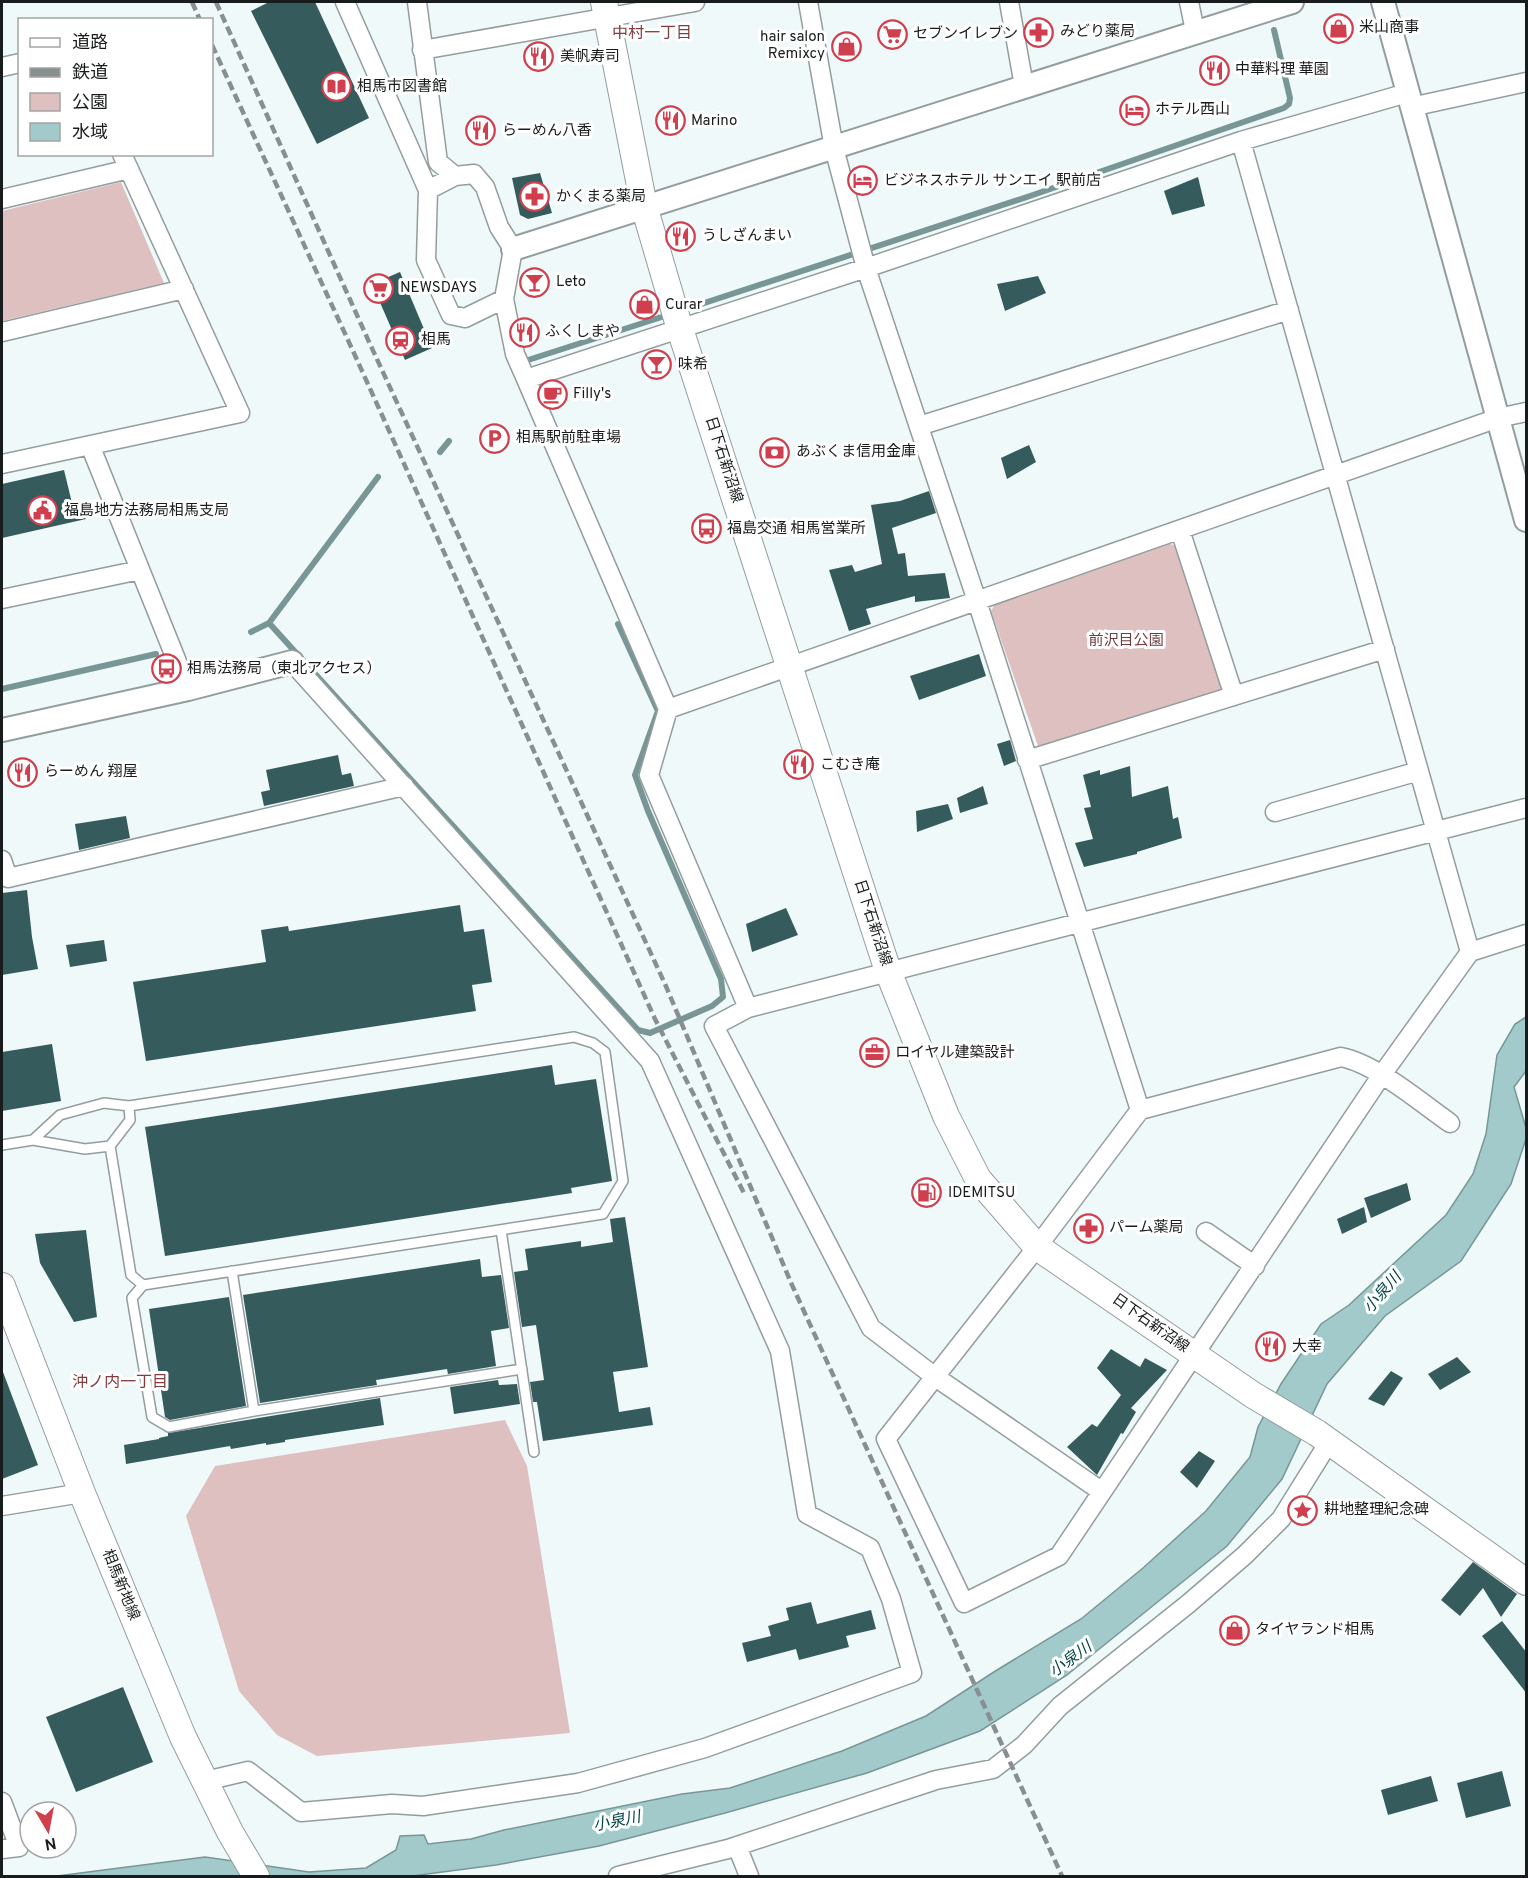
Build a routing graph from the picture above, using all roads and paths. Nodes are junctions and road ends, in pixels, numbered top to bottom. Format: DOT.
graph roads {
  1 [pos="345,2"];
  2 [pos="417,2"];
  3 [pos="694,2"];
  4 [pos="808,2"];
  5 [pos="1010,2"];
  6 [pos="1189,2"];
  7 [pos="1292,2"];
  8 [pos="1383,2"];
  9 [pos="606,9"];
  10 [pos="1196,31"];
  11 [pos="422,50"];
  12 [pos="18,63"];
  13 [pos="2,67"];
  14 [pos="1527,82"];
  15 [pos="1024,86"];
  16 [pos="1409,100"];
  17 [pos="1241,141"];
  18 [pos="834,148"];
  19 [pos="125,162"];
  20 [pos="455,176"];
  21 [pos="428,190"];
  22 [pos="2,199"];
  23 [pos="644,206"];
  24 [pos="513,249"];
  25 [pos="863,257"];
  26 [pos="184,289"];
  27 [pos="504,299"];
  28 [pos="1289,310"];
  29 [pos="677,317"];
  30 [pos="2,332"];
  31 [pos="526,379"];
  32 [pos="1527,412"];
  33 [pos="1498,418"];
  34 [pos="919,426"];
  35 [pos="90,445"];
  36 [pos="2,464"];
  37 [pos="1335,476"];
  38 [pos="1525,510"];
  39 [pos="1180,530"];
  40 [pos="140,570"];
  41 [pos="2,600"];
  42 [pos="977,601"];
  43 [pos="1384,649"];
  44 [pos="292,662"];
  45 [pos="789,665"];
  46 [pos="188,689"];
  47 [pos="1234,696"];
  48 [pos="668,709"];
  49 [pos="2,730"];
  50 [pos="1027,760"];
  51 [pos="1419,771"];
  52 [pos="404,786"];
  53 [pos="1527,808"];
  54 [pos="1275,812"];
  55 [pos="1436,830"];
  56 [pos="2,860"];
  57 [pos="1079,924"];
  58 [pos="1527,934"];
  59 [pos="1470,952"];
  60 [pos="888,972"];
  61 [pos="748,1008"];
  62 [pos="1382,1076"];
  63 [pos="129,1106"];
  64 [pos="1140,1110"];
  65 [pos="1450,1123"];
  66 [pos="33,1140"];
  67 [pos="2,1145"];
  68 [pos="110,1146"];
  69 [pos="501,1230"];
  70 [pos="1206,1232"];
  71 [pos="1037,1247"];
  72 [pos="1255,1266"];
  73 [pos="232,1271"];
  74 [pos="143,1285"];
  75 [pos="2,1286"];
  76 [pos="1195,1356"];
  77 [pos="522,1369"];
  78 [pos="934,1377"];
  79 [pos="254,1411"];
  80 [pos="1323,1438"];
  81 [pos="534,1452"];
  82 [pos="1101,1491"];
  83 [pos="82,1493"];
  84 [pos="2,1506"];
  85 [pos="1527,1582"];
  86 [pos="206,1781"];
  87 [pos="2,1802"];
  88 [pos="737,1846"];
  89 [pos="2,1849"];
  90 [pos="651,1873"];
  91 [pos="255,1876"];
  92 [pos="618,1876"];
  93 [pos="749,1876"];
  1 -- 21 [label="street"];
  2 -- 11 [label="street"];
  3 -- 9 [label="street"];
  4 -- 18 [label="street"];
  5 -- 15 [label="street"];
  6 -- 10 [label="street"];
  7 -- 10 [label="street"];
  8 -- 16 [label="street"];
  9 -- 11 [label="street"];
  9 -- 23 [label="main road, 日下石新沼線"];
  10 -- 15 [label="street"];
  11 -- 20 [label="street"];
  12 -- 13 [label="street"];
  14 -- 16 [label="street"];
  15 -- 18 [label="street"];
  16 -- 17 [label="street"];
  16 -- 33 [label="street"];
  17 -- 25 [label="street"];
  17 -- 28 [label="street"];
  18 -- 23 [label="street"];
  18 -- 25 [label="street"];
  19 -- 22 [label="street"];
  19 -- 26 [label="street"];
  20 -- 21 [label="street"];
  20 -- 24 [label="street"];
  21 -- 27 [label="street"];
  23 -- 24 [label="street"];
  23 -- 29 [label="main road, 日下石新沼線"];
  24 -- 27 [label="street"];
  25 -- 29 [label="street"];
  25 -- 34 [label="street"];
  26 -- 30 [label="street"];
  26 -- 35 [label="street"];
  27 -- 31 [label="street"];
  28 -- 34 [label="street"];
  28 -- 37 [label="street"];
  29 -- 31 [label="street"];
  29 -- 45 [label="main road, 日下石新沼線"];
  31 -- 48 [label="street"];
  32 -- 33 [label="street"];
  33 -- 37 [label="street"];
  33 -- 38 [label="street"];
  34 -- 42 [label="street"];
  35 -- 36 [label="street"];
  35 -- 40 [label="street"];
  37 -- 39 [label="street"];
  37 -- 43 [label="street"];
  39 -- 42 [label="street"];
  39 -- 47 [label="street"];
  40 -- 41 [label="street"];
  40 -- 46 [label="street"];
  42 -- 45 [label="street"];
  42 -- 50 [label="street"];
  43 -- 47 [label="street"];
  43 -- 51 [label="street"];
  44 -- 46 [label="street"];
  44 -- 52 [label="street"];
  45 -- 48 [label="street"];
  45 -- 60 [label="main road, 日下石新沼線"];
  46 -- 49 [label="street"];
  47 -- 50 [label="street"];
  48 -- 61 [label="street"];
  50 -- 57 [label="street"];
  51 -- 54 [label="street"];
  51 -- 55 [label="street"];
  52 -- 56 [label="street"];
  52 -- 86 [label="street"];
  53 -- 55 [label="street"];
  55 -- 57 [label="street"];
  55 -- 59 [label="street"];
  57 -- 60 [label="street"];
  57 -- 64 [label="street"];
  58 -- 59 [label="street"];
  59 -- 62 [label="street"];
  60 -- 61 [label="street"];
  60 -- 71 [label="main road, 日下石新沼線"];
  61 -- 78 [label="street"];
  62 -- 64 [label="street"];
  62 -- 65 [label="street"];
  62 -- 72 [label="street"];
  63 -- 66 [label="lane"];
  63 -- 68 [label="lane"];
  63 -- 69 [label="lane"];
  64 -- 71 [label="street"];
  66 -- 67 [label="lane"];
  66 -- 68 [label="lane"];
  68 -- 74 [label="lane"];
  69 -- 73 [label="lane"];
  69 -- 77 [label="lane"];
  70 -- 72 [label="street"];
  71 -- 76 [label="main road, 日下石新沼線"];
  71 -- 78 [label="street"];
  72 -- 76 [label="street"];
  73 -- 74 [label="lane"];
  73 -- 79 [label="lane"];
  74 -- 79 [label="lane"];
  75 -- 83 [label="main road, 相馬新地線"];
  76 -- 80 [label="main road, 日下石新沼線"];
  76 -- 82 [label="street"];
  77 -- 79 [label="lane"];
  77 -- 81 [label="lane"];
  78 -- 82 [label="street"];
  78 -- 82 [label="street"];
  80 -- 85 [label="main road, 日下石新沼線"];
  80 -- 88 [label="street"];
  83 -- 84 [label="street"];
  83 -- 86 [label="main road, 相馬新地線"];
  86 -- 91 [label="main road, 相馬新地線"];
  87 -- 89 [label="street"];
  88 -- 90 [label="street"];
  88 -- 93 [label="street"];
  90 -- 92 [label="street"];
}
